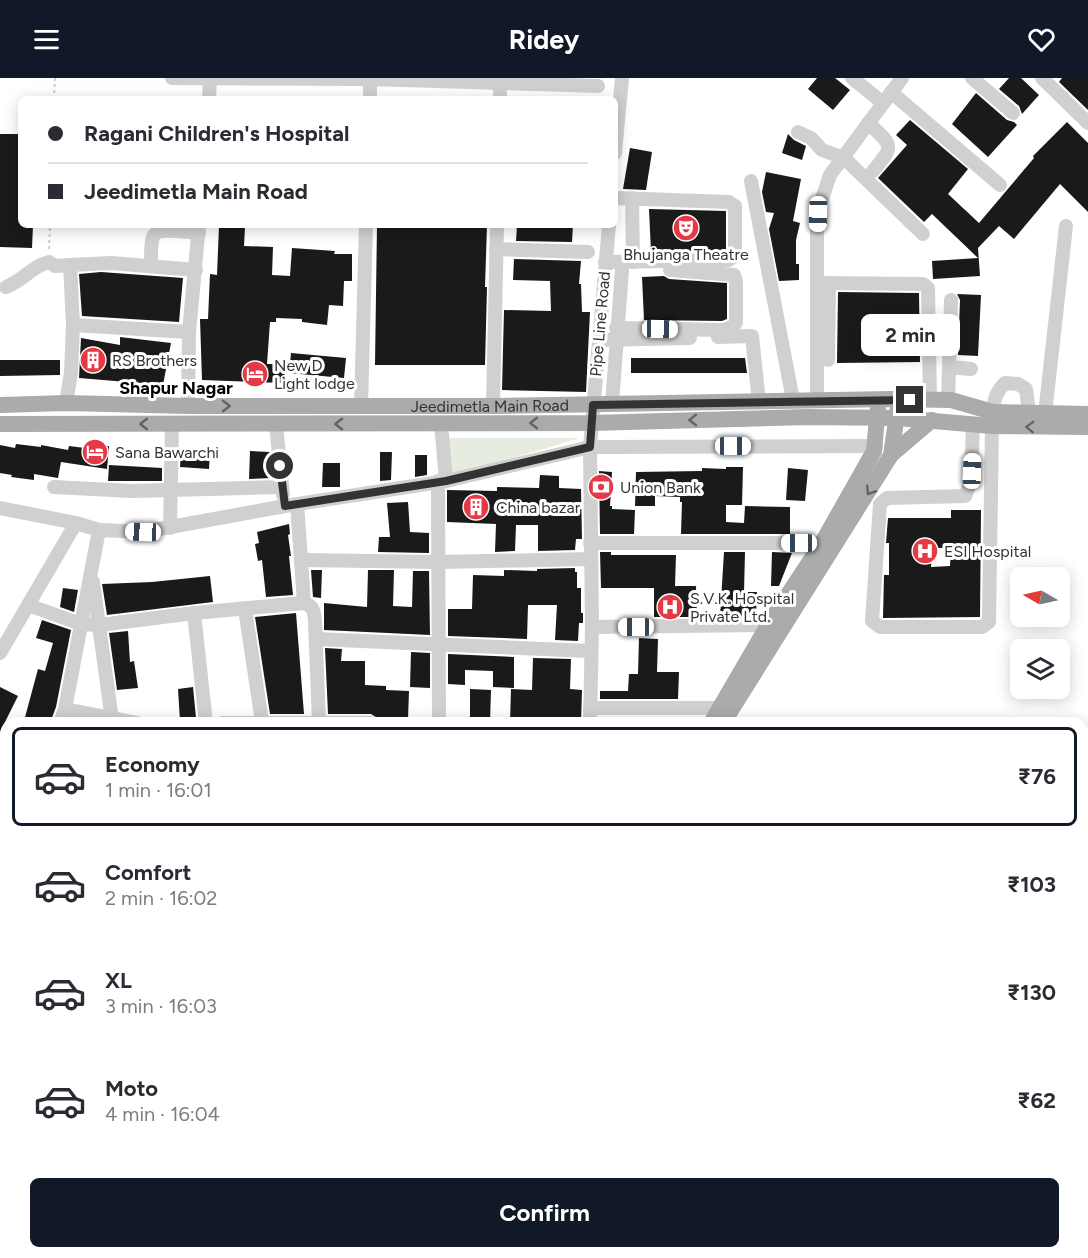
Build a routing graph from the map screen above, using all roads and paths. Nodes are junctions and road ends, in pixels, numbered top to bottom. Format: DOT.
graph roads {
  1 [pos="55,78"];
  2 [pos="172,78"];
  3 [pos="210,78"];
  4 [pos="622,78"];
  5 [pos="852,78"];
  6 [pos="903,78"];
  7 [pos="972,78"];
  8 [pos="1042,78"];
  9 [pos="285,79"];
  10 [pos="343,79"];
  11 [pos="370,79"];
  12 [pos="500,83"];
  13 [pos="598,86"];
  14 [pos="54,96"];
  15 [pos="209,96"];
  16 [pos="369,96"];
  17 [pos="500,96"];
  18 [pos="887,97"];
  19 [pos="1012,113"];
  20 [pos="618,121"];
  21 [pos="868,123"];
  22 [pos="1088,123"];
  23 [pos="798,132"];
  24 [pos="844,158"];
  25 [pos="873,171"];
  26 [pos="751,181"];
  27 [pos="1000,185"];
  28 [pos="618,198"];
  29 [pos="632,198"];
  30 [pos="1066,226"];
  31 [pos="50,228"];
  32 [pos="366,228"];
  33 [pos="497,228"];
  34 [pos="609,228"];
  35 [pos="199,229"];
  36 [pos="923,234"];
  37 [pos="496,249"];
  38 [pos="588,252"];
  39 [pos="151,257"];
  40 [pos="49,262"];
  41 [pos="70,265"];
  42 [pos="605,266"];
  43 [pos="627,266"];
  44 [pos="196,270"];
  45 [pos="823,283"];
  46 [pos="6,287"];
  47 [pos="951,300"];
  48 [pos="822,313"];
  49 [pos="73,325"];
  50 [pos="189,332"];
  51 [pos="616,334"];
  52 [pos="599,340"];
  53 [pos="828,360"];
  54 [pos="950,367"];
  55 [pos="971,369"];
  56 [pos="793,400"];
  57 [pos="817,400"];
  58 [pos="930,400"];
  59 [pos="948,400"];
  60 [pos="759,402"];
  61 [pos="66,403"];
  62 [pos="702,403"];
  63 [pos="99,404"];
  64 [pos="612,404"];
  65 [pos="0,405"];
  66 [pos="361,405"];
  67 [pos="593,405"];
  68 [pos="188,406"];
  69 [pos="493,406"];
  70 [pos="878,412"];
  71 [pos="898,413"];
  72 [pos="1037,414"];
  73 [pos="1088,414"];
  74 [pos="990,416"];
  75 [pos="932,420"];
  76 [pos="441,423"];
  77 [pos="592,423"];
  78 [pos="0,424"];
  79 [pos="99,424"];
  80 [pos="172,424"];
  81 [pos="276,424"];
  82 [pos="974,425"];
  83 [pos="1088,427"];
  84 [pos="876,446"];
  85 [pos="590,447"];
  86 [pos="891,455"];
  87 [pos="442,481"];
  88 [pos="54,487"];
  89 [pos="282,487"];
  90 [pos="171,490"];
  91 [pos="291,505"];
  92 [pos="0,508"];
  93 [pos="76,523"];
  94 [pos="170,528"];
  95 [pos="99,530"];
  96 [pos="590,543"];
  97 [pos="822,543"];
  98 [pos="302,560"];
  99 [pos="590,560"];
  100 [pos="439,562"];
  101 [pos="91,574"];
  102 [pos="304,603"];
  103 [pos="28,605"];
  104 [pos="245,609"];
  105 [pos="194,613"];
  106 [pos="81,624"];
  107 [pos="100,625"];
  108 [pos="768,625"];
  109 [pos="592,627"];
  110 [pos="316,639"];
  111 [pos="440,644"];
  112 [pos="1,648"];
  113 [pos="590,651"];
  114 [pos="590,708"];
  115 [pos="63,716"];
  116 [pos="722,716"];
  117 [pos="112,717"];
  118 [pos="205,717"];
  119 [pos="261,717"];
  120 [pos="319,717"];
  121 [pos="439,717"];
  122 [pos="590,717"];
  1 -- 14 [label="path"];
  2 -- 3 [label="street"];
  3 -- 9 [label="street"];
  3 -- 15 [label="street"];
  4 -- 20 [label="street"];
  5 -- 18 [label="street"];
  6 -- 18 [label="street"];
  7 -- 19 [label="street"];
  8 -- 22 [label="street"];
  9 -- 10 [label="street"];
  10 -- 11 [label="street"];
  11 -- 12 [label="street"];
  11 -- 16 [label="street"];
  12 -- 13 [label="street"];
  12 -- 17 [label="street"];
  18 -- 21 [label="street"];
  18 -- 27 [label="street"];
  21 -- 24 [label="street"];
  21 -- 25 [label="street"];
  23 -- 24 [label="street"];
  24 -- 36 [label="street"];
  24 -- 45 [label="street"];
  26 -- 56 [label="street"];
  28 -- 29 [label="street"];
  29 -- 43 [label="street"];
  29 -- 43 [label="street"];
  30 -- 72 [label="street"];
  31 -- 40 [label="path"];
  32 -- 66 [label="street"];
  33 -- 37 [label="street"];
  34 -- 42 [label="street, Pipe Line Road"];
  35 -- 39 [label="street"];
  35 -- 44 [label="street"];
  37 -- 38 [label="street"];
  37 -- 69 [label="street"];
  40 -- 41 [label="street"];
  40 -- 46 [label="street"];
  41 -- 44 [label="street"];
  41 -- 49 [label="street"];
  42 -- 43 [label="street"];
  42 -- 52 [label="street, Pipe Line Road"];
  43 -- 51 [label="street"];
  43 -- 51 [label="street"];
  44 -- 50 [label="street"];
  45 -- 48 [label="street"];
  45 -- 58 [label="street"];
  47 -- 54 [label="street"];
  48 -- 53 [label="street"];
  48 -- 57 [label="street"];
  49 -- 50 [label="street"];
  49 -- 61 [label="street"];
  50 -- 68 [label="street"];
  51 -- 52 [label="street"];
  51 -- 60 [label="street"];
  51 -- 64 [label="street"];
  52 -- 67 [label="street, Pipe Line Road"];
  54 -- 55 [label="street"];
  54 -- 59 [label="street"];
  56 -- 57 [label="main road, Jeedimetla Main Road"];
  56 -- 60 [label="main road, Jeedimetla Main Road"];
  57 -- 58 [label="main road, Jeedimetla Main Road"];
  58 -- 59 [label="main road, Jeedimetla Main Road"];
  59 -- 74 [label="main road, Jeedimetla Main Road"];
  60 -- 62 [label="main road, Jeedimetla Main Road"];
  61 -- 63 [label="main road, Jeedimetla Main Road"];
  61 -- 65 [label="main road, Jeedimetla Main Road"];
  62 -- 64 [label="main road, Jeedimetla Main Road"];
  62 -- 70 [label="main road"];
  63 -- 68 [label="main road, Jeedimetla Main Road"];
  63 -- 79 [label="main road"];
  64 -- 67 [label="main road, Jeedimetla Main Road"];
  68 -- 66 [label="main road, Jeedimetla Main Road, one-way"];
  66 -- 69 [label="main road, Jeedimetla Main Road"];
  67 -- 69 [label="main road, Jeedimetla Main Road"];
  67 -- 77 [label="street, Pipe Line Road"];
  70 -- 71 [label="main road, Jeedimetla Main Road"];
  70 -- 77 [label="main road, Jeedimetla Main Road, one-way"];
  70 -- 84 [label="main road"];
  71 -- 74 [label="main road"];
  71 -- 75 [label="main road, Jeedimetla Main Road"];
  71 -- 86 [label="main road"];
  72 -- 73 [label="main road, Jeedimetla Main Road"];
  72 -- 74 [label="main road, Jeedimetla Main Road"];
  72 -- 74 [label="street"];
  74 -- 82 [label="main road, Jeedimetla Main Road"];
  74 -- 82 [label="street"];
  83 -- 74 [label="main road, Jeedimetla Main Road, one-way"];
  75 -- 82 [label="main road, Jeedimetla Main Road"];
  75 -- 86 [label="main road"];
  77 -- 76 [label="main road, Jeedimetla Main Road, one-way"];
  76 -- 81 [label="main road, Jeedimetla Main Road, one-way"];
  76 -- 87 [label="street"];
  77 -- 85 [label="street, Pipe Line Road"];
  78 -- 79 [label="main road, Jeedimetla Main Road"];
  80 -- 79 [label="main road, Jeedimetla Main Road, one-way"];
  80 -- 81 [label="main road, Jeedimetla Main Road"];
  80 -- 90 [label="street"];
  81 -- 89 [label="street"];
  84 -- 85 [label="street"];
  84 -- 97 [label="main road"];
  85 -- 87 [label="street"];
  85 -- 96 [label="street, Pipe Line Road"];
  86 -- 116 [label="main road, one-way"];
  87 -- 91 [label="street"];
  87 -- 100 [label="street"];
  88 -- 90 [label="street"];
  89 -- 90 [label="street"];
  89 -- 91 [label="street"];
  90 -- 94 [label="street"];
  91 -- 94 [label="street"];
  91 -- 98 [label="street"];
  92 -- 93 [label="street"];
  93 -- 95 [label="street"];
  93 -- 103 [label="street"];
  94 -- 95 [label="street"];
  95 -- 101 [label="street"];
  96 -- 97 [label="street"];
  96 -- 99 [label="street, Pipe Line Road"];
  97 -- 108 [label="main road"];
  98 -- 100 [label="street"];
  98 -- 102 [label="street"];
  99 -- 100 [label="street"];
  99 -- 109 [label="street, Pipe Line Road"];
  100 -- 111 [label="street"];
  101 -- 106 [label="street"];
  101 -- 107 [label="street"];
  102 -- 104 [label="street"];
  102 -- 110 [label="street"];
  103 -- 106 [label="street"];
  103 -- 112 [label="street"];
  104 -- 105 [label="street"];
  104 -- 119 [label="street"];
  105 -- 107 [label="street"];
  105 -- 118 [label="street"];
  106 -- 107 [label="street"];
  106 -- 115 [label="street"];
  107 -- 117 [label="street"];
  108 -- 109 [label="street"];
  108 -- 116 [label="main road"];
  109 -- 113 [label="street, Pipe Line Road"];
  110 -- 111 [label="street"];
  110 -- 120 [label="street"];
  111 -- 113 [label="street"];
  111 -- 121 [label="street"];
  113 -- 114 [label="street, Pipe Line Road"];
  114 -- 116 [label="street"];
  114 -- 122 [label="street, Pipe Line Road"];
}
